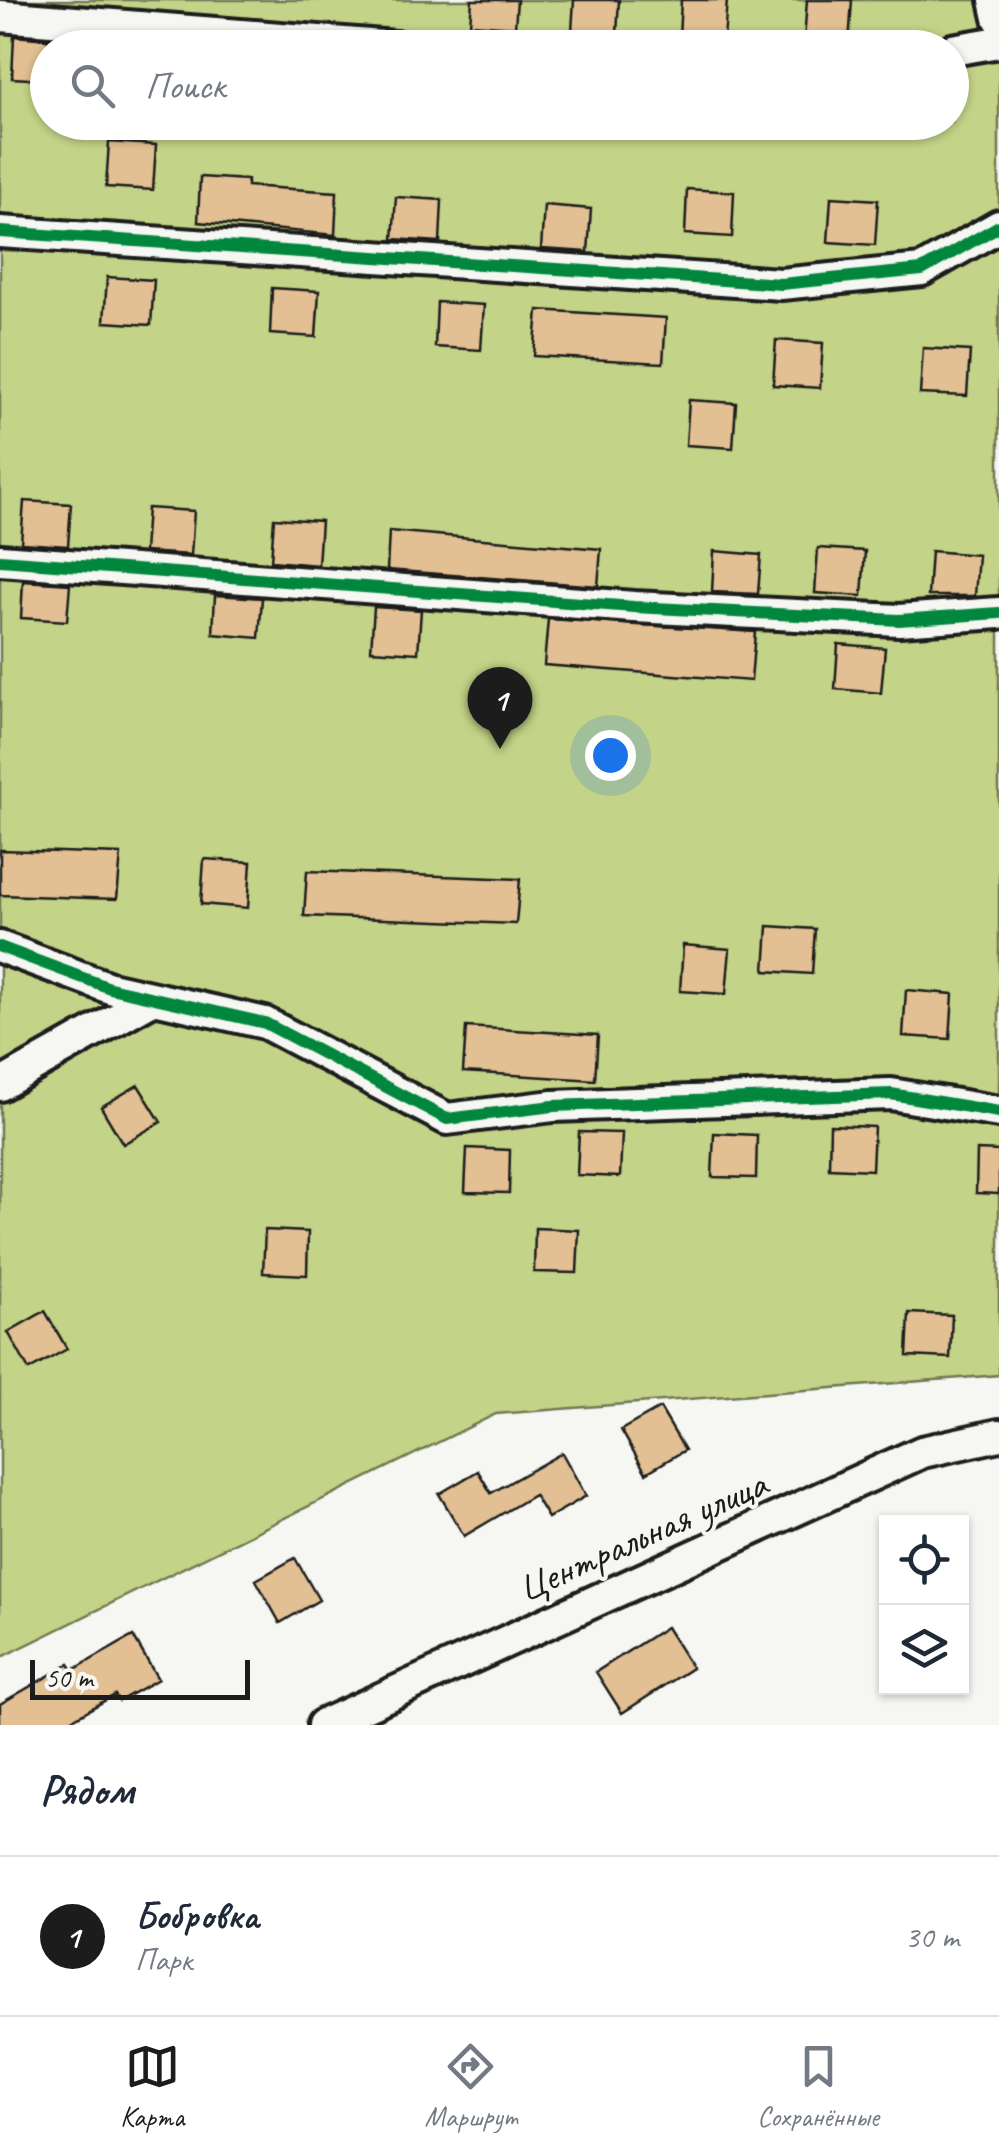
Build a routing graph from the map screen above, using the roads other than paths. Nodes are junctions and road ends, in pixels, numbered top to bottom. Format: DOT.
graph roads {
  1 [pos="995,0"];
  2 [pos="0,16"];
  3 [pos="999,18"];
  4 [pos="178,30"];
  5 [pos="999,42"];
  6 [pos="969,47"];
  7 [pos="999,226"];
  8 [pos="0,232"];
  9 [pos="0,560"];
  10 [pos="999,613"];
  11 [pos="0,947"];
  12 [pos="154,998"];
  13 [pos="0,1085"];
  14 [pos="999,1112"];
  15 [pos="999,1435"];
  16 [pos="323,1725"];
  1 -- 3 [label="street"];
  2 -- 4 [label="street"];
  5 -- 6 [label="street"];
  7 -- 8 [label="street"];
  9 -- 10 [label="street"];
  11 -- 12 [label="street"];
  12 -- 13 [label="street"];
  12 -- 14 [label="street"];
  15 -- 16 [label="street, Центральная улица"];
}
